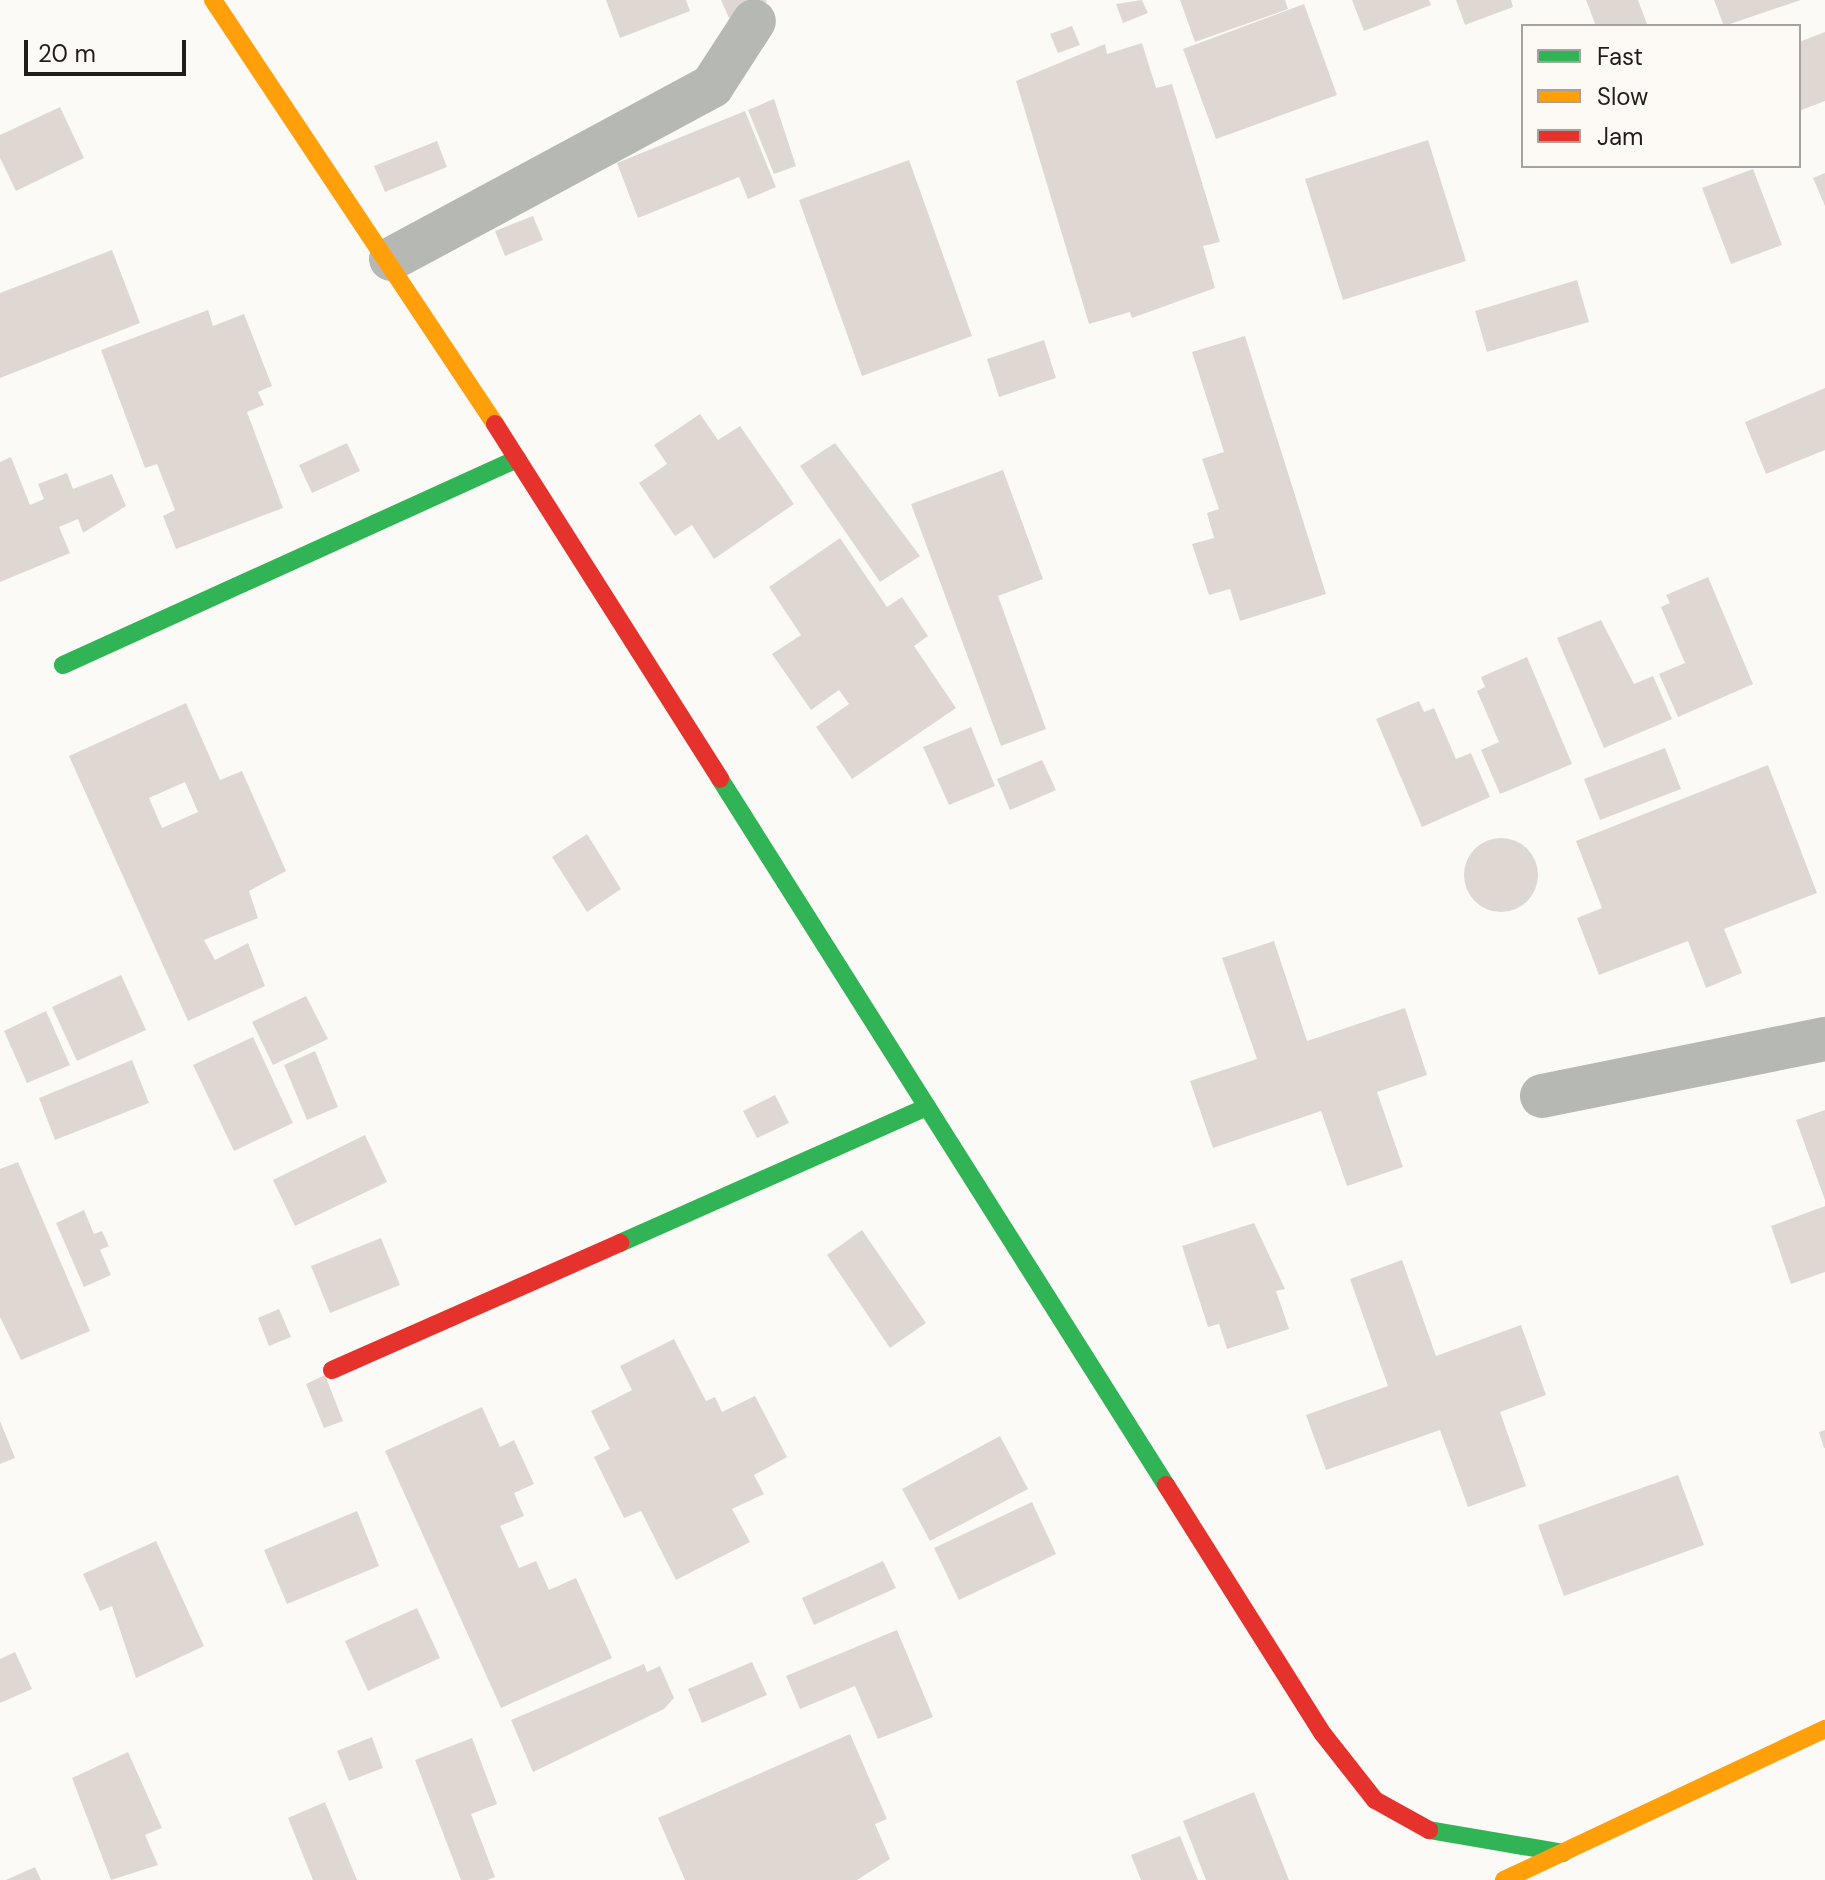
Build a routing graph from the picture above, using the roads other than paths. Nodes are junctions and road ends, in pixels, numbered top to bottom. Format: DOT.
graph roads {
  1 [pos="213,0"];
  2 [pos="754,21"];
  3 [pos="391,259"];
  4 [pos="518,459"];
  5 [pos="63,665"];
  6 [pos="1825,1039"];
  7 [pos="1542,1096"];
  8 [pos="927,1107"];
  9 [pos="332,1370"];
  10 [pos="1825,1729"];
  11 [pos="1563,1853"];
  12 [pos="1504,1880"];
  1 -- 3 [label="street"];
  2 -- 3 [label="street"];
  3 -- 4 [label="street"];
  4 -- 5 [label="street"];
  4 -- 8 [label="street"];
  6 -- 7 [label="street"];
  8 -- 9 [label="street"];
  8 -- 11 [label="street"];
  10 -- 11 [label="street"];
  11 -- 12 [label="street"];
}
